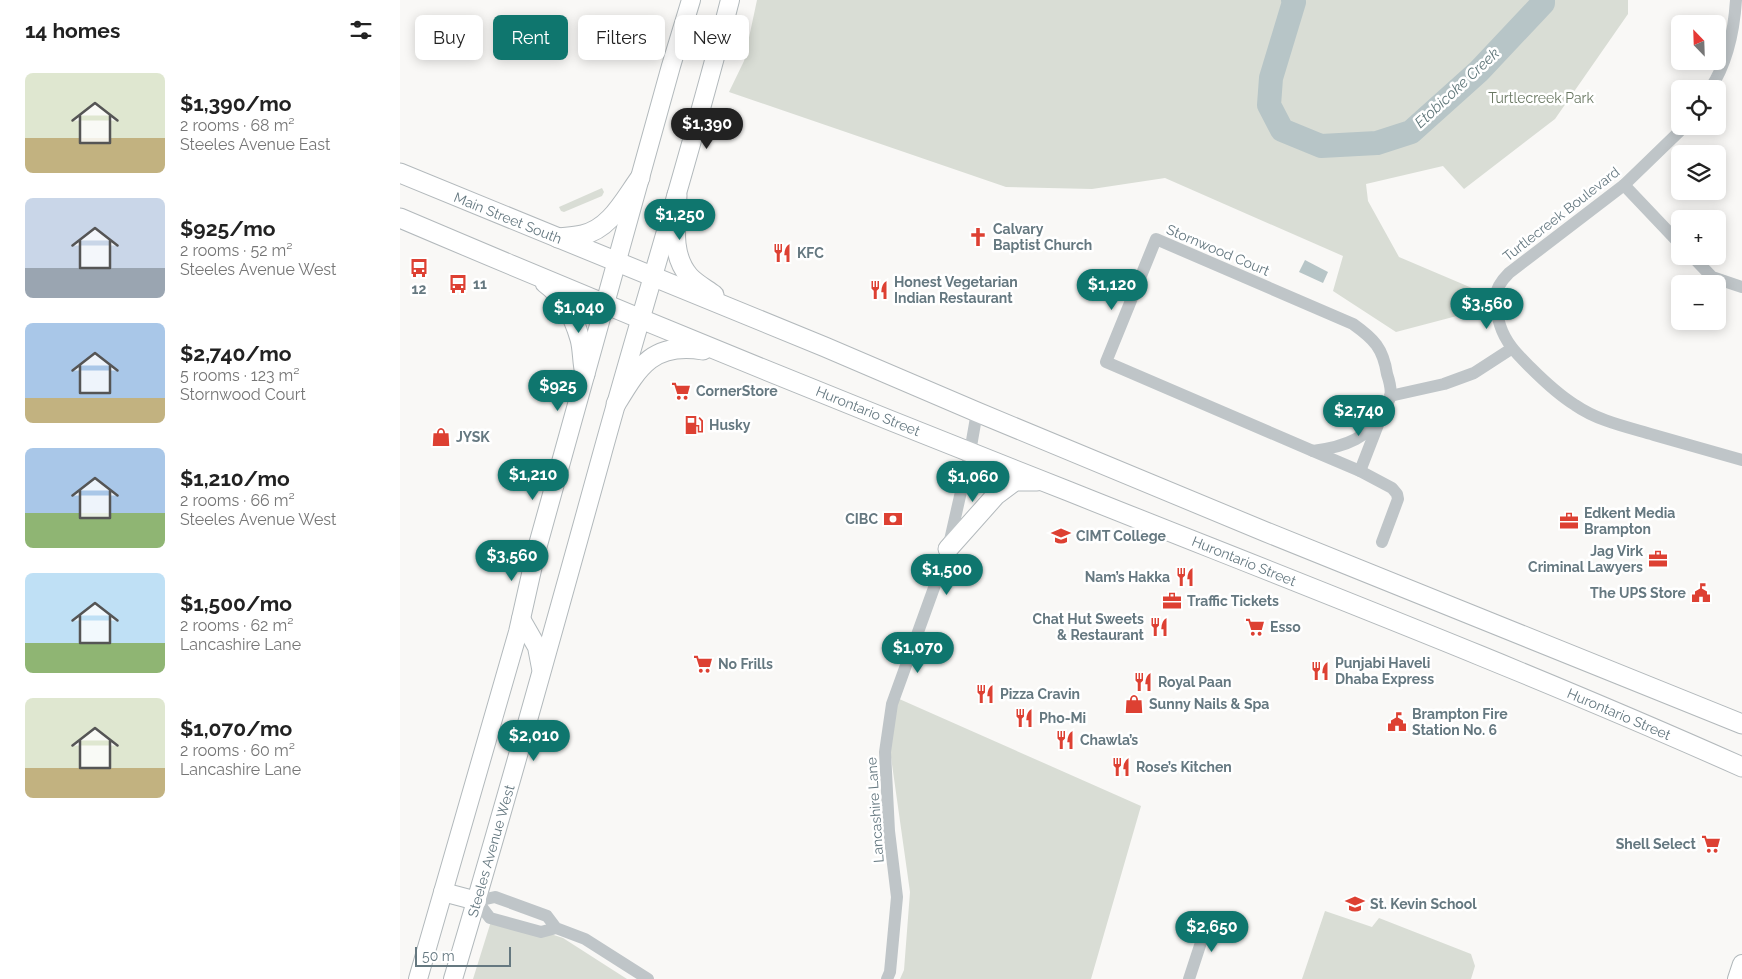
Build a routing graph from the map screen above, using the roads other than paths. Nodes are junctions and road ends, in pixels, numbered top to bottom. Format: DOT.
graph roads {
  1 [pos="691,0"];
  2 [pos="730,0"];
  3 [pos="1736,0"];
  4 [pos="1714,80"];
  5 [pos="1676,135"];
  6 [pos="400,173"];
  7 [pos="640,178"];
  8 [pos="1624,184"];
  9 [pos="677,195"];
  10 [pos="400,218"];
  11 [pos="1671,234"];
  12 [pos="557,238"];
  13 [pos="616,262"];
  14 [pos="1701,265"];
  15 [pos="536,276"];
  16 [pos="653,277"];
  17 [pos="1742,287"];
  18 [pos="605,303"];
  19 [pos="735,311"];
  20 [pos="641,318"];
  21 [pos="1511,349"];
  22 [pos="726,353"];
  23 [pos="585,374"];
  24 [pos="1390,396"];
  25 [pos="616,404"];
  26 [pos="977,412"];
  27 [pos="1383,412"];
  28 [pos="1313,451"];
  29 [pos="970,452"];
  30 [pos="1742,460"];
  31 [pos="1360,471"];
  32 [pos="1040,480"];
  33 [pos="1382,542"];
  34 [pos="948,549"];
  35 [pos="521,619"];
  36 [pos="541,674"];
  37 [pos="1742,724"];
  38 [pos="1742,767"];
  39 [pos="443,892"];
  40 [pos="477,901"];
  41 [pos="1209,918"];
  42 [pos="556,928"];
  43 [pos="1742,964"];
  44 [pos="418,979"];
  45 [pos="453,979"];
  46 [pos="648,979"];
  47 [pos="887,979"];
  48 [pos="1189,979"];
  49 [pos="1736,979"];
  1 -- 7 [label="main road"];
  2 -- 9 [label="main road, Steeles Avenue West"];
  3 -- 4 [label="street"];
  5 -- 8 [label="street, Turtlecreek Boulevard"];
  6 -- 12 [label="main road, Main Street South"];
  7 -- 12 [label="main road"];
  7 -- 13 [label="main road"];
  8 -- 11 [label="street"];
  8 -- 21 [label="street, Turtlecreek Boulevard"];
  9 -- 16 [label="main road, Steeles Avenue West"];
  9 -- 19 [label="main road"];
  10 -- 15 [label="main road"];
  12 -- 13 [label="main road, Main Street South"];
  13 -- 16 [label="main road"];
  13 -- 18 [label="main road"];
  14 -- 17 [label="street"];
  15 -- 18 [label="main road"];
  15 -- 23 [label="main road"];
  16 -- 19 [label="main road"];
  16 -- 20 [label="main road, Steeles Avenue West"];
  18 -- 20 [label="main road, Hurontario Street"];
  18 -- 23 [label="main road"];
  19 -- 26 [label="main road"];
  20 -- 22 [label="main road, Hurontario Street"];
  20 -- 25 [label="main road, Steeles Avenue West"];
  21 -- 24 [label="street"];
  21 -- 30 [label="street, Turtlecreek Boulevard"];
  22 -- 25 [label="main road"];
  22 -- 29 [label="main road, Hurontario Street"];
  23 -- 35 [label="main road"];
  24 -- 27 [label="street"];
  24 -- 28 [label="street, Stornwood Court"];
  25 -- 36 [label="main road, Steeles Avenue West"];
  26 -- 29 [label="street, Lancashire Lane"];
  26 -- 37 [label="main road"];
  27 -- 28 [label="street"];
  27 -- 31 [label="street"];
  28 -- 31 [label="street, Stornwood Court"];
  29 -- 32 [label="main road, Hurontario Street"];
  29 -- 34 [label="street, Lancashire Lane"];
  31 -- 33 [label="street, Stornwood Court"];
  32 -- 34 [label="main road"];
  32 -- 38 [label="main road, Hurontario Street"];
  34 -- 47 [label="street, Lancashire Lane"];
  35 -- 36 [label="main road"];
  35 -- 39 [label="main road"];
  36 -- 40 [label="main road, Steeles Avenue West"];
  39 -- 40 [label="main road"];
  39 -- 44 [label="main road"];
  40 -- 42 [label="street"];
  40 -- 42 [label="street"];
  40 -- 45 [label="main road, Steeles Avenue West"];
  41 -- 48 [label="street"];
  42 -- 46 [label="street"];
  43 -- 49 [label="main road"];
}
